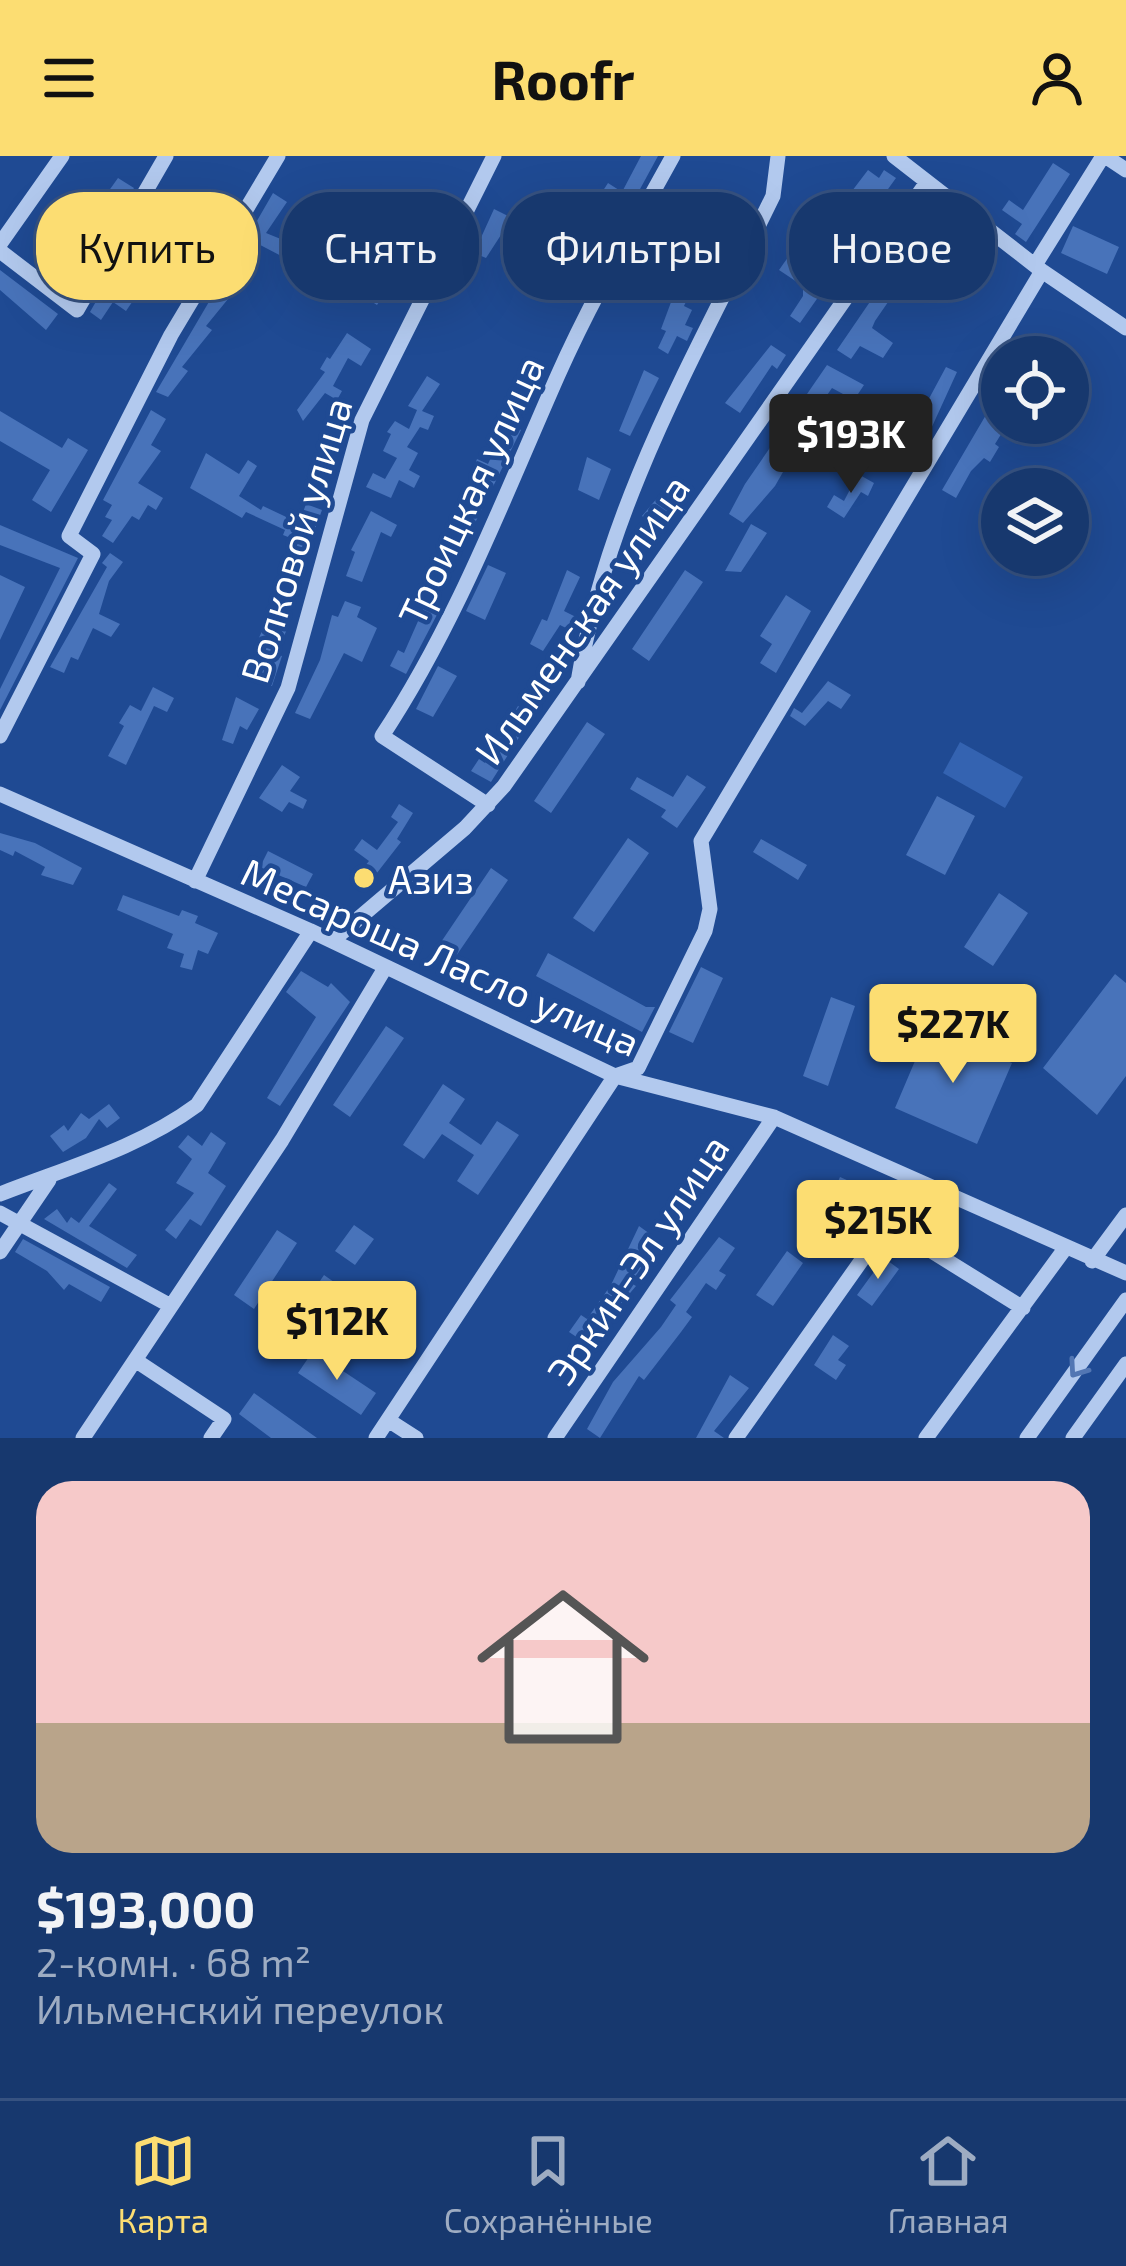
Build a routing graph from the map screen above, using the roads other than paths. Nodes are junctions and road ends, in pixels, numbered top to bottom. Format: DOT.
graph roads {
  1 [pos="62,156"];
  2 [pos="166,156"];
  3 [pos="278,156"];
  4 [pos="494,156"];
  5 [pos="673,156"];
  6 [pos="778,156"];
  7 [pos="894,156"];
  8 [pos="1104,156"];
  9 [pos="1126,170"];
  10 [pos="927,182"];
  11 [pos="0,248"];
  12 [pos="1038,268"];
  13 [pos="1126,328"];
  14 [pos="578,685"];
  15 [pos="0,736"];
  16 [pos="0,794"];
  17 [pos="488,806"];
  18 [pos="196,881"];
  19 [pos="311,931"];
  20 [pos="332,941"];
  21 [pos="385,968"];
  22 [pos="615,1076"];
  23 [pos="774,1117"];
  24 [pos="49,1180"];
  25 [pos="916,1182"];
  26 [pos="0,1194"];
  27 [pos="0,1213"];
  28 [pos="1126,1215"];
  29 [pos="19,1222"];
  30 [pos="888,1224"];
  31 [pos="1064,1250"];
  32 [pos="0,1252"];
  33 [pos="1092,1261"];
  34 [pos="1126,1273"];
  35 [pos="1126,1300"];
  36 [pos="171,1306"];
  37 [pos="1023,1308"];
  38 [pos="135,1360"];
  39 [pos="1126,1364"];
  40 [pos="388,1420"];
  41 [pos="83,1438"];
  42 [pos="211,1438"];
  43 [pos="376,1438"];
  44 [pos="416,1438"];
  45 [pos="555,1438"];
  46 [pos="736,1438"];
  47 [pos="926,1438"];
  48 [pos="1028,1438"];
  49 [pos="1073,1438"];
  1 -- 11 [label="street"];
  2 -- 11 [label="street"];
  3 -- 15 [label="street"];
  4 -- 18 [label="street, Волковой улица"];
  5 -- 17 [label="street, Троицкая улица"];
  6 -- 14 [label="street"];
  7 -- 10 [label="street"];
  8 -- 9 [label="street"];
  8 -- 12 [label="street"];
  10 -- 12 [label="street"];
  10 -- 14 [label="street, Ильменская улица"];
  12 -- 13 [label="street"];
  12 -- 22 [label="street"];
  14 -- 17 [label="street, Ильменская улица"];
  16 -- 18 [label="street, Месароша Ласло улица"];
  17 -- 20 [label="street, Ильменская улица"];
  18 -- 19 [label="street, Месароша Ласло улица"];
  19 -- 20 [label="street, Месароша Ласло улица"];
  19 -- 24 [label="street"];
  20 -- 21 [label="street, Месароша Ласло улица"];
  21 -- 22 [label="street, Месароша Ласло улица"];
  21 -- 36 [label="street"];
  22 -- 23 [label="street, Месароша Ласло улица"];
  22 -- 40 [label="street"];
  23 -- 25 [label="street, Месароша Ласло улица"];
  23 -- 45 [label="street, Эркин-Эл улица"];
  24 -- 26 [label="street"];
  24 -- 29 [label="street"];
  25 -- 30 [label="street"];
  25 -- 31 [label="street, Месароша Ласло улица"];
  27 -- 29 [label="street"];
  28 -- 33 [label="street"];
  29 -- 32 [label="street"];
  29 -- 36 [label="street"];
  30 -- 37 [label="street"];
  30 -- 46 [label="street"];
  31 -- 33 [label="street, Месароша Ласло улица"];
  31 -- 37 [label="street"];
  33 -- 34 [label="street, Месароша Ласло улица"];
  35 -- 48 [label="street, one-way"];
  36 -- 38 [label="street"];
  37 -- 47 [label="street"];
  38 -- 41 [label="street"];
  38 -- 42 [label="street"];
  39 -- 49 [label="street"];
  40 -- 43 [label="street"];
  40 -- 44 [label="street"];
}
